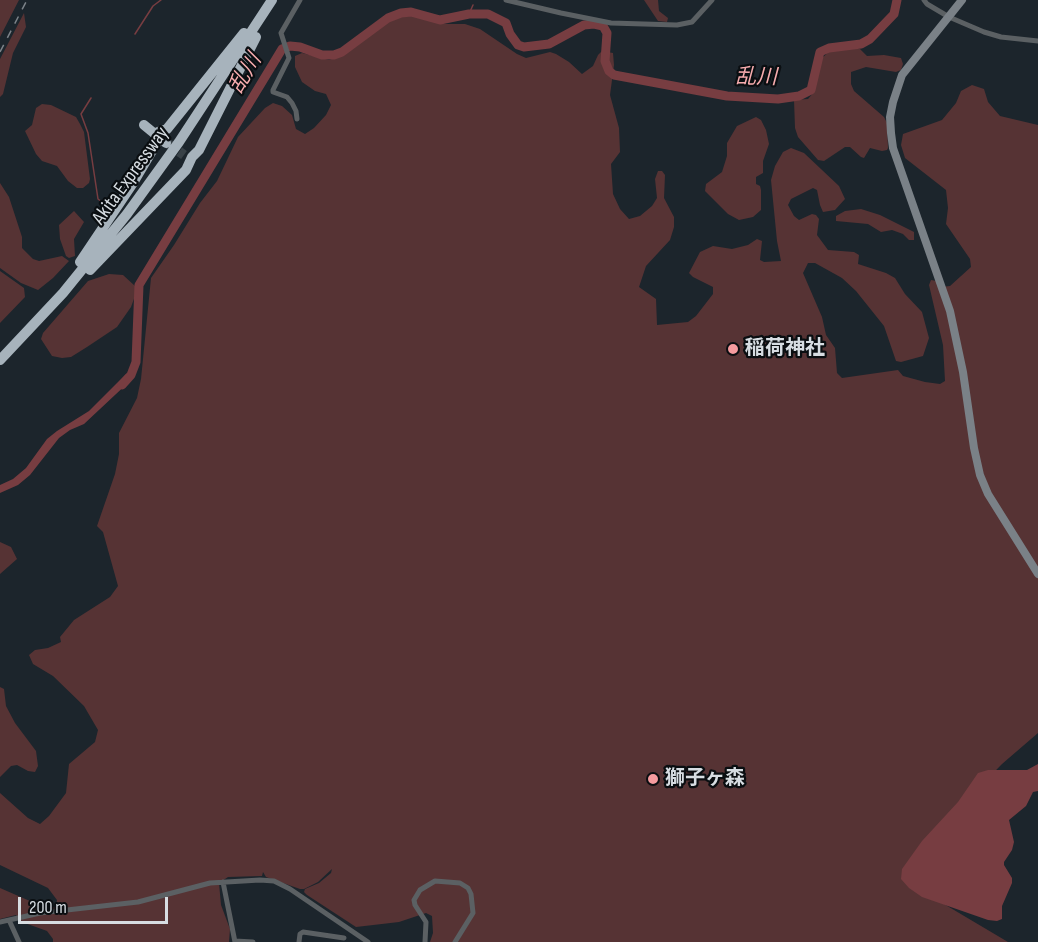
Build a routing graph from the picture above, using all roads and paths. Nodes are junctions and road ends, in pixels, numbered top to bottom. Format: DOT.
graph roads {
  1 [pos="271,0"];
  2 [pos="277,0"];
  3 [pos="300,0"];
  4 [pos="506,0"];
  5 [pos="924,0"];
  6 [pos="962,0"];
  7 [pos="709,1"];
  8 [pos="949,16"];
  9 [pos="1038,41"];
  10 [pos="297,119"];
  11 [pos="145,124"];
  12 [pos="157,133"];
  13 [pos="179,148"];
  14 [pos="26,333"];
  15 [pos="0,360"];
  16 [pos="1038,574"];
  17 [pos="224,882"];
  18 [pos="9,921"];
  19 [pos="0,922"];
  20 [pos="346,928"];
  21 [pos="344,940"];
  22 [pos="19,942"];
  23 [pos="235,942"];
  24 [pos="253,942"];
  25 [pos="299,942"];
  26 [pos="368,942"];
  27 [pos="425,942"];
  28 [pos="455,942"];
  1 -- 12 [label="highway"];
  1 -- 13 [label="highway, Akita Expressway"];
  2 -- 13 [label="highway"];
  3 -- 10 [label="street"];
  4 -- 7 [label="street"];
  5 -- 8 [label="street"];
  6 -- 8 [label="street"];
  8 -- 9 [label="street"];
  8 -- 16 [label="street"];
  11 -- 12 [label="highway"];
  12 -- 13 [label="highway"];
  12 -- 14 [label="highway"];
  13 -- 14 [label="highway, Akita Expressway"];
  13 -- 14 [label="highway"];
  14 -- 15 [label="highway, Akita Expressway"];
  17 -- 18 [label="street"];
  17 -- 20 [label="street"];
  17 -- 23 [label="street"];
  18 -- 19 [label="street"];
  18 -- 22 [label="street"];
  20 -- 21 [label="street"];
  20 -- 26 [label="street"];
  21 -- 25 [label="street"];
  23 -- 24 [label="street"];
  27 -- 28 [label="street"];
}
